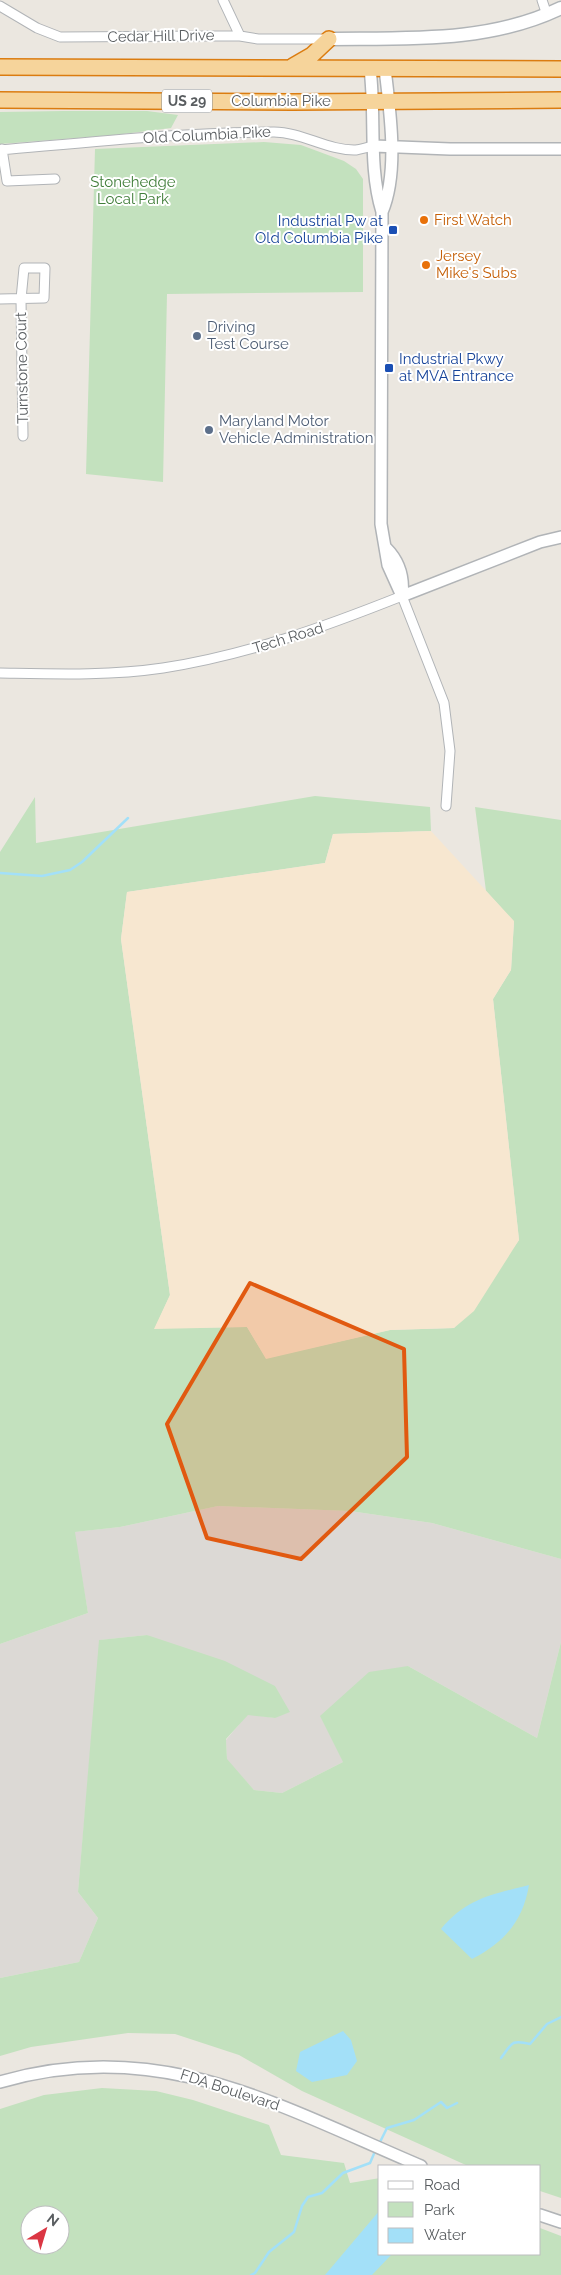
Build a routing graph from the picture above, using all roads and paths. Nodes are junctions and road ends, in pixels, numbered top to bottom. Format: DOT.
graph roads {
  1 [pos="223,0"];
  2 [pos="542,0"];
  3 [pos="0,6"];
  4 [pos="561,8"];
  5 [pos="547,15"];
  6 [pos="240,36"];
  7 [pos="329,39"];
  8 [pos="293,66"];
  9 [pos="0,67"];
  10 [pos="378,69"];
  11 [pos="561,69"];
  12 [pos="0,100"];
  13 [pos="381,100"];
  14 [pos="561,100"];
  15 [pos="374,146"];
  16 [pos="390,148"];
  17 [pos="561,149"];
  18 [pos="1,150"];
  19 [pos="55,179"];
  20 [pos="382,212"];
  21 [pos="0,299"];
  22 [pos="23,436"];
  23 [pos="561,537"];
  24 [pos="402,596"];
  25 [pos="0,673"];
  26 [pos="446,806"];
  27 [pos="0,2082"];
  28 [pos="419,2165"];
  29 [pos="541,2214"];
  30 [pos="561,2222"];
  1 -- 6 [label="street"];
  2 -- 5 [label="street"];
  3 -- 6 [label="street, Cedar Hill Drive"];
  4 -- 5 [label="main road"];
  5 -- 7 [label="main road"];
  6 -- 7 [label="street, Cedar Hill Drive"];
  7 -- 8 [label="highway"];
  8 -- 9 [label="highway"];
  8 -- 10 [label="highway"];
  10 -- 11 [label="highway"];
  10 -- 13 [label="street"];
  12 -- 13 [label="highway, Columbia Pike / US 29"];
  13 -- 14 [label="highway, Columbia Pike / US 29"];
  13 -- 15 [label="street"];
  13 -- 16 [label="street"];
  15 -- 16 [label="street, Old Columbia Pike"];
  15 -- 18 [label="street, Old Columbia Pike"];
  15 -- 20 [label="street"];
  16 -- 17 [label="street, Old Columbia Pike"];
  16 -- 20 [label="street"];
  18 -- 19 [label="street"];
  20 -- 24 [label="street"];
  21 -- 22 [label="street, Turnstone Court"];
  23 -- 24 [label="street, Tech Road"];
  24 -- 25 [label="street, Tech Road"];
  24 -- 26 [label="street"];
  27 -- 28 [label="street, FDA Boulevard"];
  29 -- 30 [label="street"];
}
